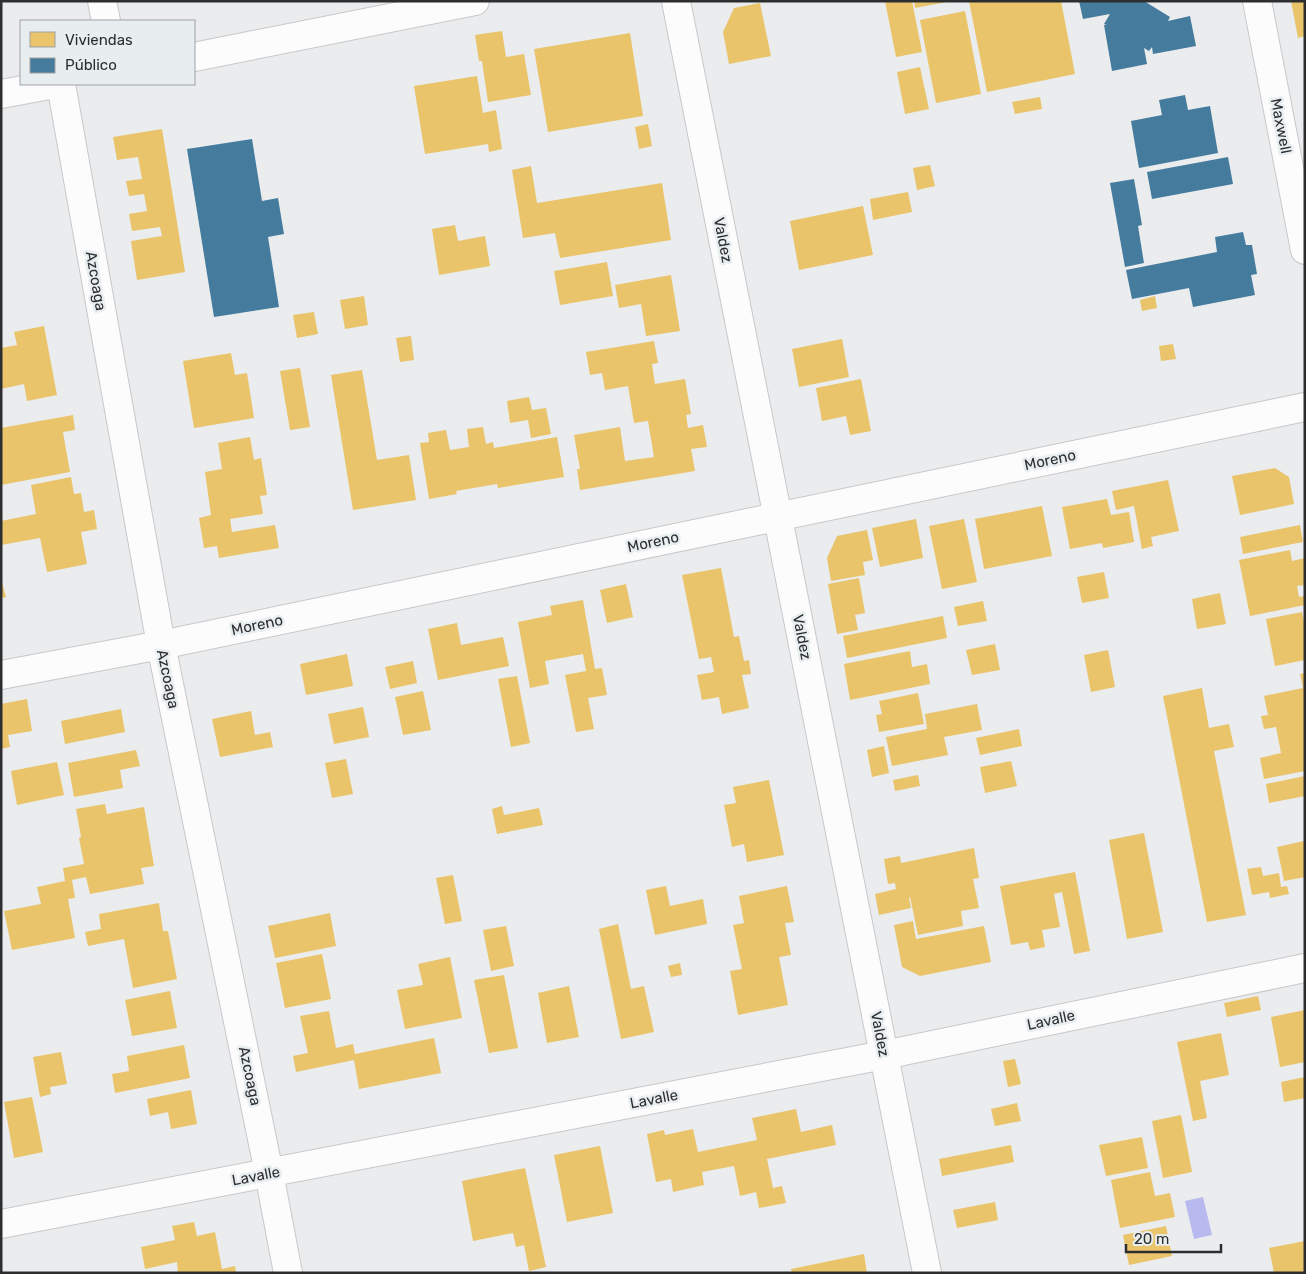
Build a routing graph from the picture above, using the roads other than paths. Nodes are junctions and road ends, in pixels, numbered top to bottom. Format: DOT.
graph roads {
  1 [pos="102,1"];
  2 [pos="475,1"];
  3 [pos="676,1"];
  4 [pos="1257,1"];
  5 [pos="106,20"];
  6 [pos="195,57"];
  7 [pos="50,85"];
  8 [pos="61,85"];
  9 [pos="1,94"];
  10 [pos="1305,250"];
  11 [pos="1305,407"];
  12 [pos="778,516"];
  13 [pos="161,645"];
  14 [pos="1,675"];
  15 [pos="1305,968"];
  16 [pos="884,1055"];
  17 [pos="269,1173"];
  18 [pos="1,1224"];
  19 [pos="288,1273"];
  20 [pos="927,1273"];
  1 -- 5 [label="street"];
  2 -- 6 [label="street"];
  3 -- 12 [label="street, Valdez"];
  4 -- 10 [label="street, Maxwell"];
  7 -- 9 [label="street"];
  8 -- 13 [label="street, Azcoaga"];
  11 -- 12 [label="street, Moreno"];
  12 -- 13 [label="street, Moreno"];
  12 -- 16 [label="street, Valdez"];
  13 -- 14 [label="street, Moreno"];
  13 -- 17 [label="street, Azcoaga"];
  15 -- 16 [label="street, Lavalle"];
  16 -- 17 [label="street, Lavalle"];
  16 -- 20 [label="street, Valdez"];
  17 -- 18 [label="street, Lavalle"];
  17 -- 19 [label="street, Azcoaga"];
}
